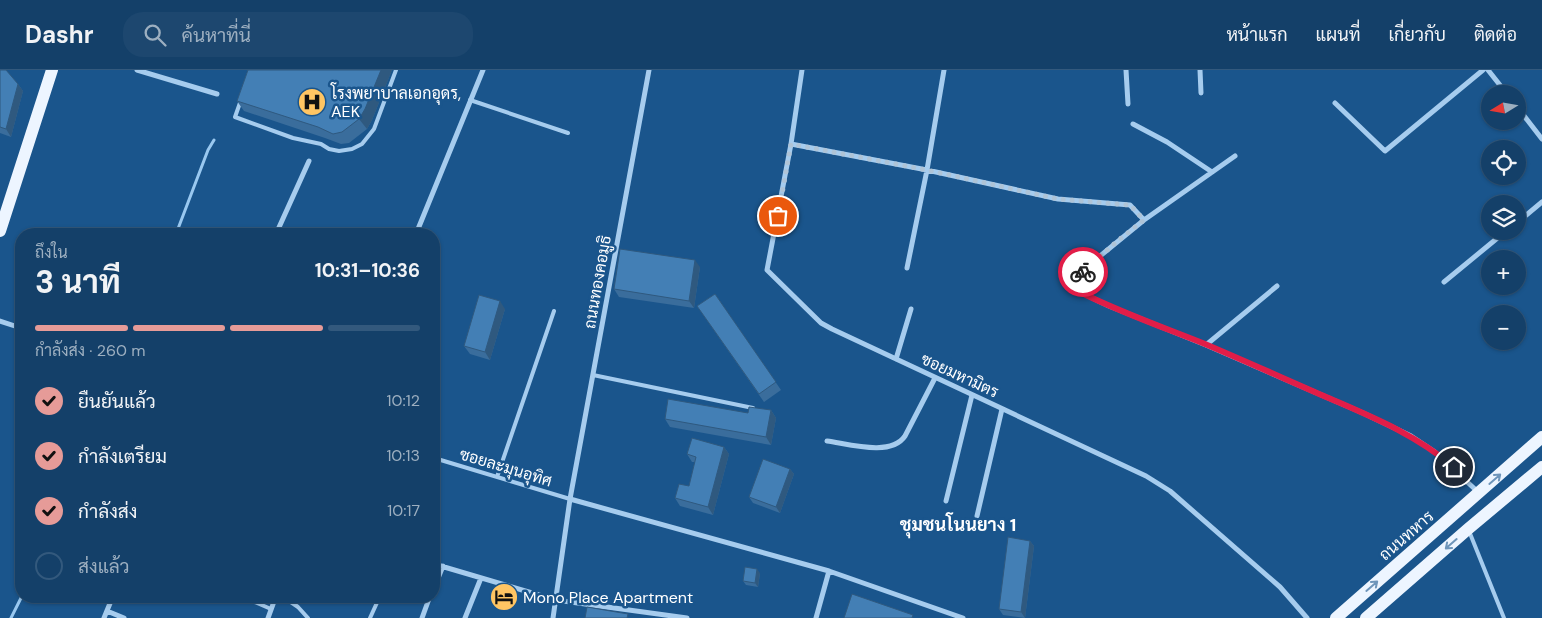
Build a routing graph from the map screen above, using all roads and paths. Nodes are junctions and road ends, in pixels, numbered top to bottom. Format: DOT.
graph roads {
  1 [pos="52,70"];
  2 [pos="136,70"];
  3 [pos="396,70"];
  4 [pos="483,70"];
  5 [pos="649,70"];
  6 [pos="802,70"];
  7 [pos="944,70"];
  8 [pos="1126,70"];
  9 [pos="1200,70"];
  10 [pos="1483,70"];
  11 [pos="1488,70"];
  12 [pos="1499,85"];
  13 [pos="1202,93"];
  14 [pos="217,94"];
  15 [pos="244,94"];
  16 [pos="470,100"];
  17 [pos="1335,103"];
  18 [pos="1128,104"];
  19 [pos="1526,118"];
  20 [pos="1132,124"];
  21 [pos="568,133"];
  22 [pos="1542,139"];
  23 [pos="791,144"];
  24 [pos="1235,156"];
  25 [pos="309,161"];
  26 [pos="927,170"];
  27 [pos="1212,172"];
  28 [pos="1542,202"];
  29 [pos="1526,215"];
  30 [pos="1144,220"];
  31 [pos="279,228"];
  32 [pos="418,228"];
  33 [pos="0,231"];
  34 [pos="1495,240"];
  35 [pos="907,268"];
  36 [pos="1444,282"];
  37 [pos="1277,286"];
  38 [pos="911,309"];
  39 [pos="554,311"];
  40 [pos="0,322"];
  41 [pos="15,326"];
  42 [pos="1206,345"];
  43 [pos="896,359"];
  44 [pos="593,375"];
  45 [pos="935,378"];
  46 [pos="972,395"];
  47 [pos="755,408"];
  48 [pos="1002,409"];
  49 [pos="1542,437"];
  50 [pos="828,441"];
  51 [pos="440,460"];
  52 [pos="1542,467"];
  53 [pos="497,477"];
  54 [pos="1479,493"];
  55 [pos="570,500"];
  56 [pos="946,501"];
  57 [pos="977,516"];
  58 [pos="1468,529"];
  59 [pos="442,566"];
  60 [pos="830,571"];
  61 [pos="440,572"];
  62 [pos="481,578"];
  63 [pos="556,600"];
  64 [pos="110,603"];
  65 [pos="257,603"];
  66 [pos="273,603"];
  67 [pos="292,603"];
  68 [pos="377,603"];
  69 [pos="427,603"];
  70 [pos="271,609"];
  71 [pos="107,611"];
  72 [pos="104,618"];
  73 [pos="124,618"];
  74 [pos="268,618"];
  75 [pos="308,618"];
  76 [pos="370,618"];
  77 [pos="422,618"];
  78 [pos="465,618"];
  79 [pos="553,618"];
  80 [pos="687,618"];
  81 [pos="816,618"];
  82 [pos="963,618"];
  83 [pos="1307,618"];
  84 [pos="1336,618"];
  85 [pos="1366,618"];
  86 [pos="1504,618"];
  1 -- 33 [label="main road"];
  2 -- 14 [label="street"];
  3 -- 15 [label="lane"];
  4 -- 16 [label="street"];
  5 -- 44 [label="street, ถนนทองคอมูธิ"];
  6 -- 23 [label="street, ซอยมหามิตร"];
  7 -- 26 [label="street"];
  8 -- 18 [label="street"];
  9 -- 13 [label="street"];
  10 -- 17 [label="street"];
  11 -- 12 [label="street"];
  16 -- 21 [label="lane"];
  16 -- 32 [label="street"];
  19 -- 22 [label="street"];
  20 -- 27 [label="street"];
  23 -- 26 [label="street"];
  23 -- 43 [label="street, ซอยมหามิตร"];
  24 -- 27 [label="street"];
  25 -- 31 [label="street"];
  26 -- 30 [label="street"];
  26 -- 35 [label="street"];
  27 -- 30 [label="street"];
  28 -- 29 [label="street"];
  30 -- 42 [label="street"];
  34 -- 36 [label="street"];
  37 -- 42 [label="street"];
  38 -- 43 [label="street"];
  39 -- 53 [label="lane"];
  40 -- 41 [label="street"];
  42 -- 54 [label="street"];
  43 -- 45 [label="street, ซอยมหามิตร"];
  44 -- 47 [label="lane"];
  44 -- 55 [label="street, ถนนทองคอมูธิ"];
  45 -- 46 [label="street, ซอยมหามิตร"];
  45 -- 50 [label="street"];
  46 -- 48 [label="street, ซอยมหามิตร"];
  46 -- 56 [label="street"];
  48 -- 57 [label="street"];
  48 -- 83 [label="street, ซอยมหามิตร"];
  54 -- 49 [label="main road, ถนนทหาร, one-way"];
  51 -- 53 [label="lane, ซอยละมุนอุทิศ"];
  52 -- 58 [label="main road"];
  53 -- 55 [label="lane, ซอยละมุนอุทิศ"];
  84 -- 54 [label="main road, ถนนทหาร, one-way"];
  55 -- 60 [label="street"];
  55 -- 63 [label="street, ถนนทองคอมูธิ"];
  58 -- 85 [label="main road, one-way"];
  58 -- 86 [label="lane"];
  59 -- 61 [label="street"];
  59 -- 62 [label="street"];
  60 -- 81 [label="street"];
  60 -- 82 [label="street"];
  62 -- 63 [label="street"];
  62 -- 78 [label="street"];
  63 -- 79 [label="street, ถนนทองคอมูธิ"];
  63 -- 80 [label="street"];
  64 -- 71 [label="street"];
  65 -- 70 [label="lane"];
  66 -- 70 [label="street"];
  67 -- 75 [label="lane"];
  68 -- 76 [label="lane"];
  69 -- 77 [label="street"];
  70 -- 74 [label="street"];
  71 -- 72 [label="street"];
  71 -- 73 [label="street"];
}
